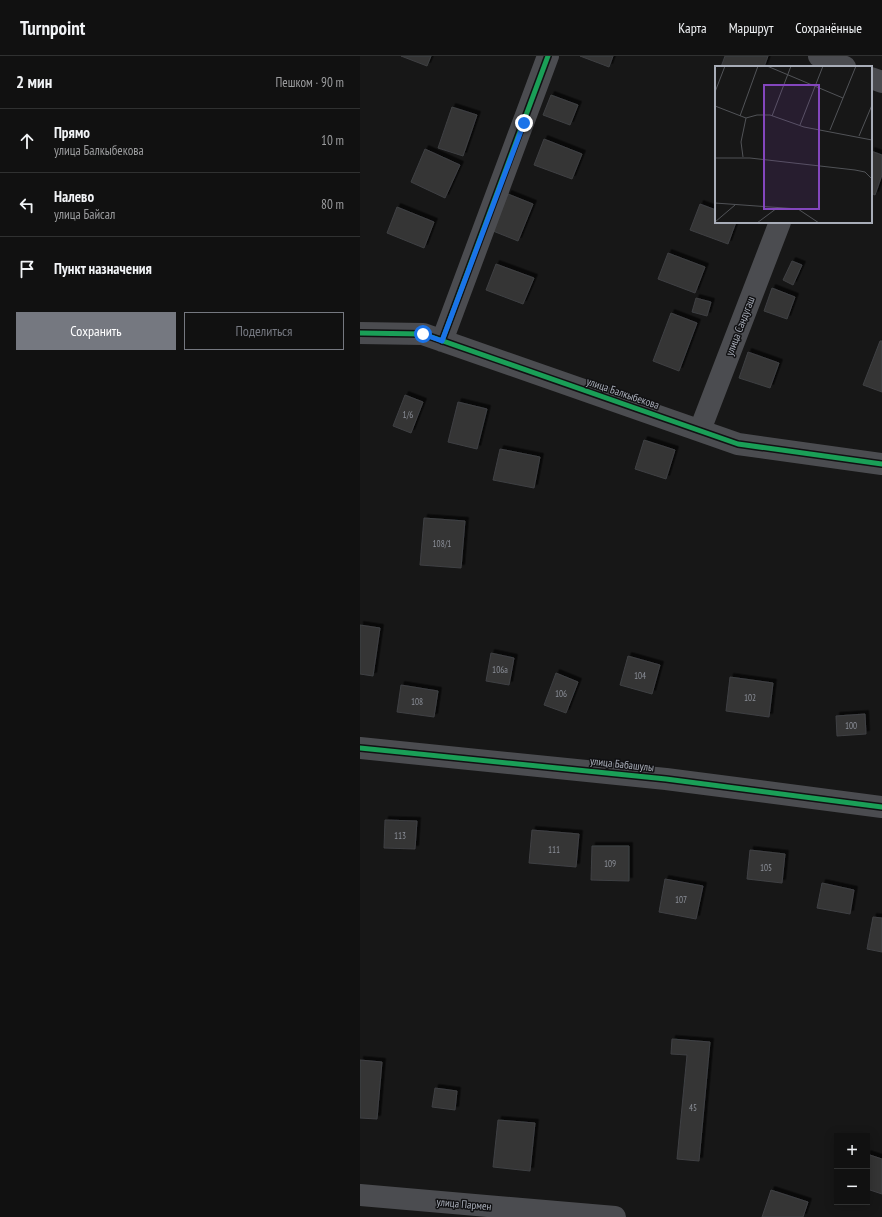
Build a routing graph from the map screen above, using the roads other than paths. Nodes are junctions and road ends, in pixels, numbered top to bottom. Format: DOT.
graph roads {
  1 [pos="548,56"];
  2 [pos="819,56"];
  3 [pos="841,64"];
  4 [pos="872,78"];
  5 [pos="882,82"];
  6 [pos="780,223"];
  7 [pos="360,333"];
  8 [pos="442,341"];
  9 [pos="700,430"];
  10 [pos="882,464"];
  11 [pos="360,748"];
  12 [pos="882,807"];
  13 [pos="360,1196"];
  14 [pos="483,1212"];
  15 [pos="615,1217"];
  1 -- 8 [label="street"];
  2 -- 3 [label="street"];
  4 -- 5 [label="street"];
  6 -- 9 [label="street, улица Сандугаш"];
  7 -- 8 [label="street, улица Балкыбекова"];
  8 -- 9 [label="street, улица Балкыбекова"];
  9 -- 10 [label="street, улица Балкыбекова"];
  11 -- 12 [label="street, улица Бабашулы"];
  13 -- 14 [label="street, улица Пармен"];
  14 -- 15 [label="street, улица Пармен"];
}
